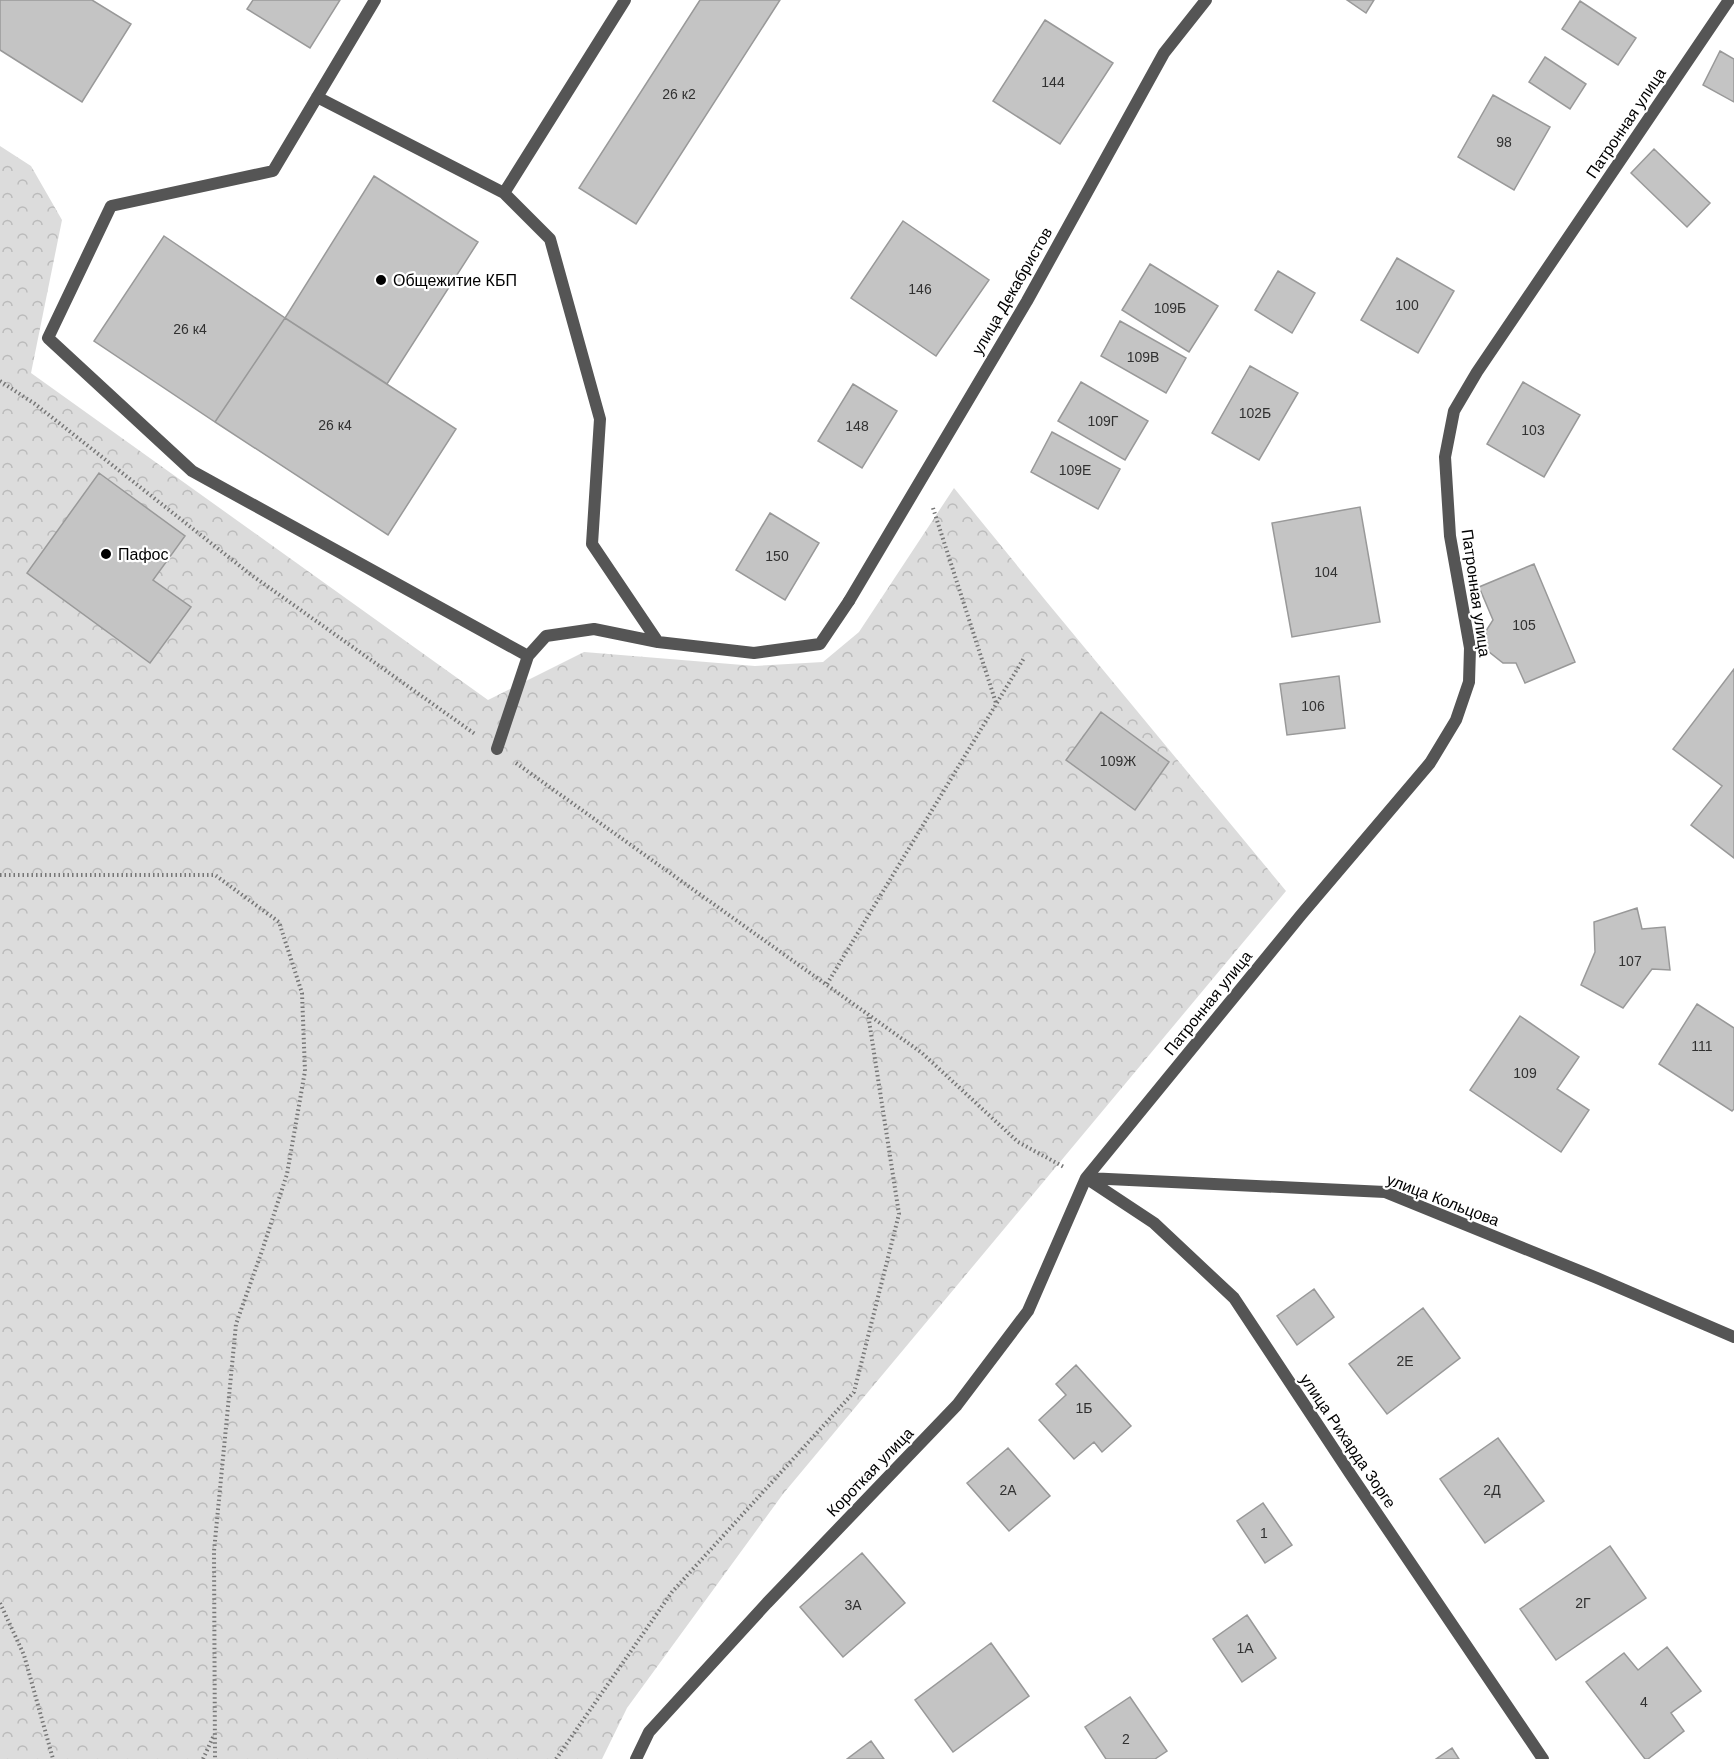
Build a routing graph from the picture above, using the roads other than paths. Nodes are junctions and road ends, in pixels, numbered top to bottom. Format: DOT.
graph roads {
  1 [pos="375,0"];
  2 [pos="625,0"];
  3 [pos="1206,0"];
  4 [pos="1729,0"];
  5 [pos="317,97"];
  6 [pos="504,193"];
  7 [pos="658,642"];
  8 [pos="528,656"];
  9 [pos="497,749"];
  10 [pos="1086,1178"];
  11 [pos="1734,1337"];
  12 [pos="636,1759"];
  13 [pos="1543,1759"];
  1 -- 5 [label="street"];
  2 -- 6 [label="street"];
  3 -- 7 [label="street, улица Декабристов"];
  4 -- 10 [label="street, Патронная улица"];
  5 -- 6 [label="street"];
  5 -- 8 [label="street"];
  6 -- 7 [label="street"];
  7 -- 8 [label="street, улица Декабристов"];
  8 -- 9 [label="street"];
  10 -- 11 [label="street, улица Кольцова"];
  10 -- 12 [label="street, Короткая улица"];
  10 -- 13 [label="street, улица Рихарда Зорге"];
}
